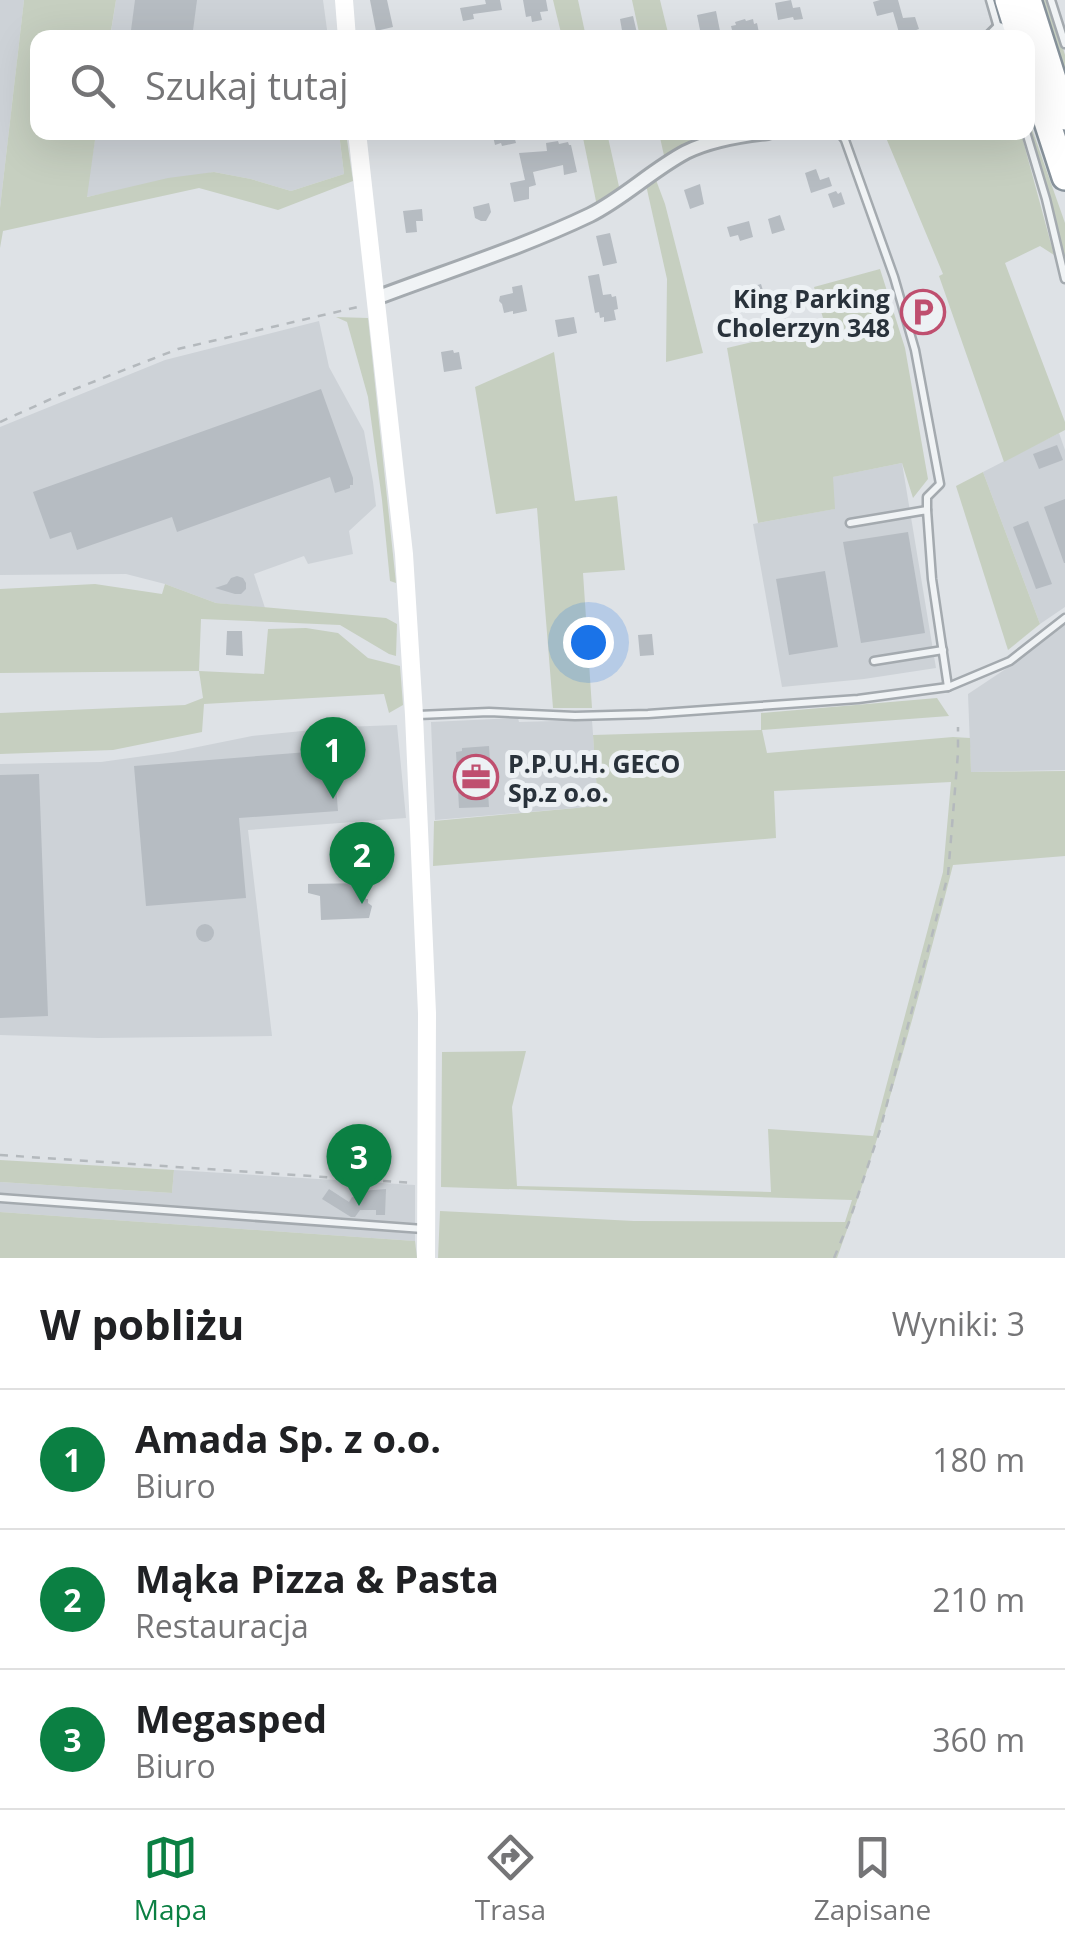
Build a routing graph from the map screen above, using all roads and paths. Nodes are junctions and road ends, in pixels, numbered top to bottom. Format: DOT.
graph roads {
  1 [pos="990,0"];
  2 [pos="1008,0"];
  3 [pos="1028,0"];
  4 [pos="1051,0"];
  5 [pos="343,2"];
  6 [pos="345,30"];
  7 [pos="1001,30"];
  8 [pos="1004,30"];
  9 [pos="1065,44"];
  10 [pos="1035,85"];
  11 [pos="1065,117"];
  12 [pos="358,140"];
  13 [pos="726,140"];
  14 [pos="845,140"];
  15 [pos="1028,140"];
  16 [pos="1065,177"];
  17 [pos="1065,280"];
  18 [pos="376,298"];
  19 [pos="0,422"];
  20 [pos="927,510"];
  21 [pos="850,523"];
  22 [pos="1065,618"];
  23 [pos="943,650"];
  24 [pos="874,661"];
  25 [pos="948,687"];
  26 [pos="414,716"];
  27 [pos="958,727"];
  28 [pos="0,1156"];
  29 [pos="426,1184"];
  30 [pos="0,1198"];
  31 [pos="426,1229"];
  32 [pos="426,1258"];
  33 [pos="834,1258"];
  1 -- 7 [label="lane"];
  2 -- 8 [label="highway"];
  3 -- 11 [label="highway"];
  4 -- 9 [label="lane"];
  5 -- 6 [label="main road"];
  10 -- 16 [label="highway"];
  12 -- 18 [label="main road"];
  13 -- 18 [label="street"];
  14 -- 20 [label="lane"];
  15 -- 17 [label="lane"];
  18 -- 19 [label="path"];
  18 -- 26 [label="main road"];
  20 -- 21 [label="lane"];
  20 -- 23 [label="lane"];
  22 -- 25 [label="lane"];
  23 -- 24 [label="lane"];
  23 -- 25 [label="lane"];
  25 -- 26 [label="lane"];
  26 -- 29 [label="main road"];
  27 -- 33 [label="path"];
  28 -- 29 [label="path"];
  29 -- 31 [label="main road"];
  30 -- 31 [label="lane"];
  31 -- 32 [label="main road"];
}
